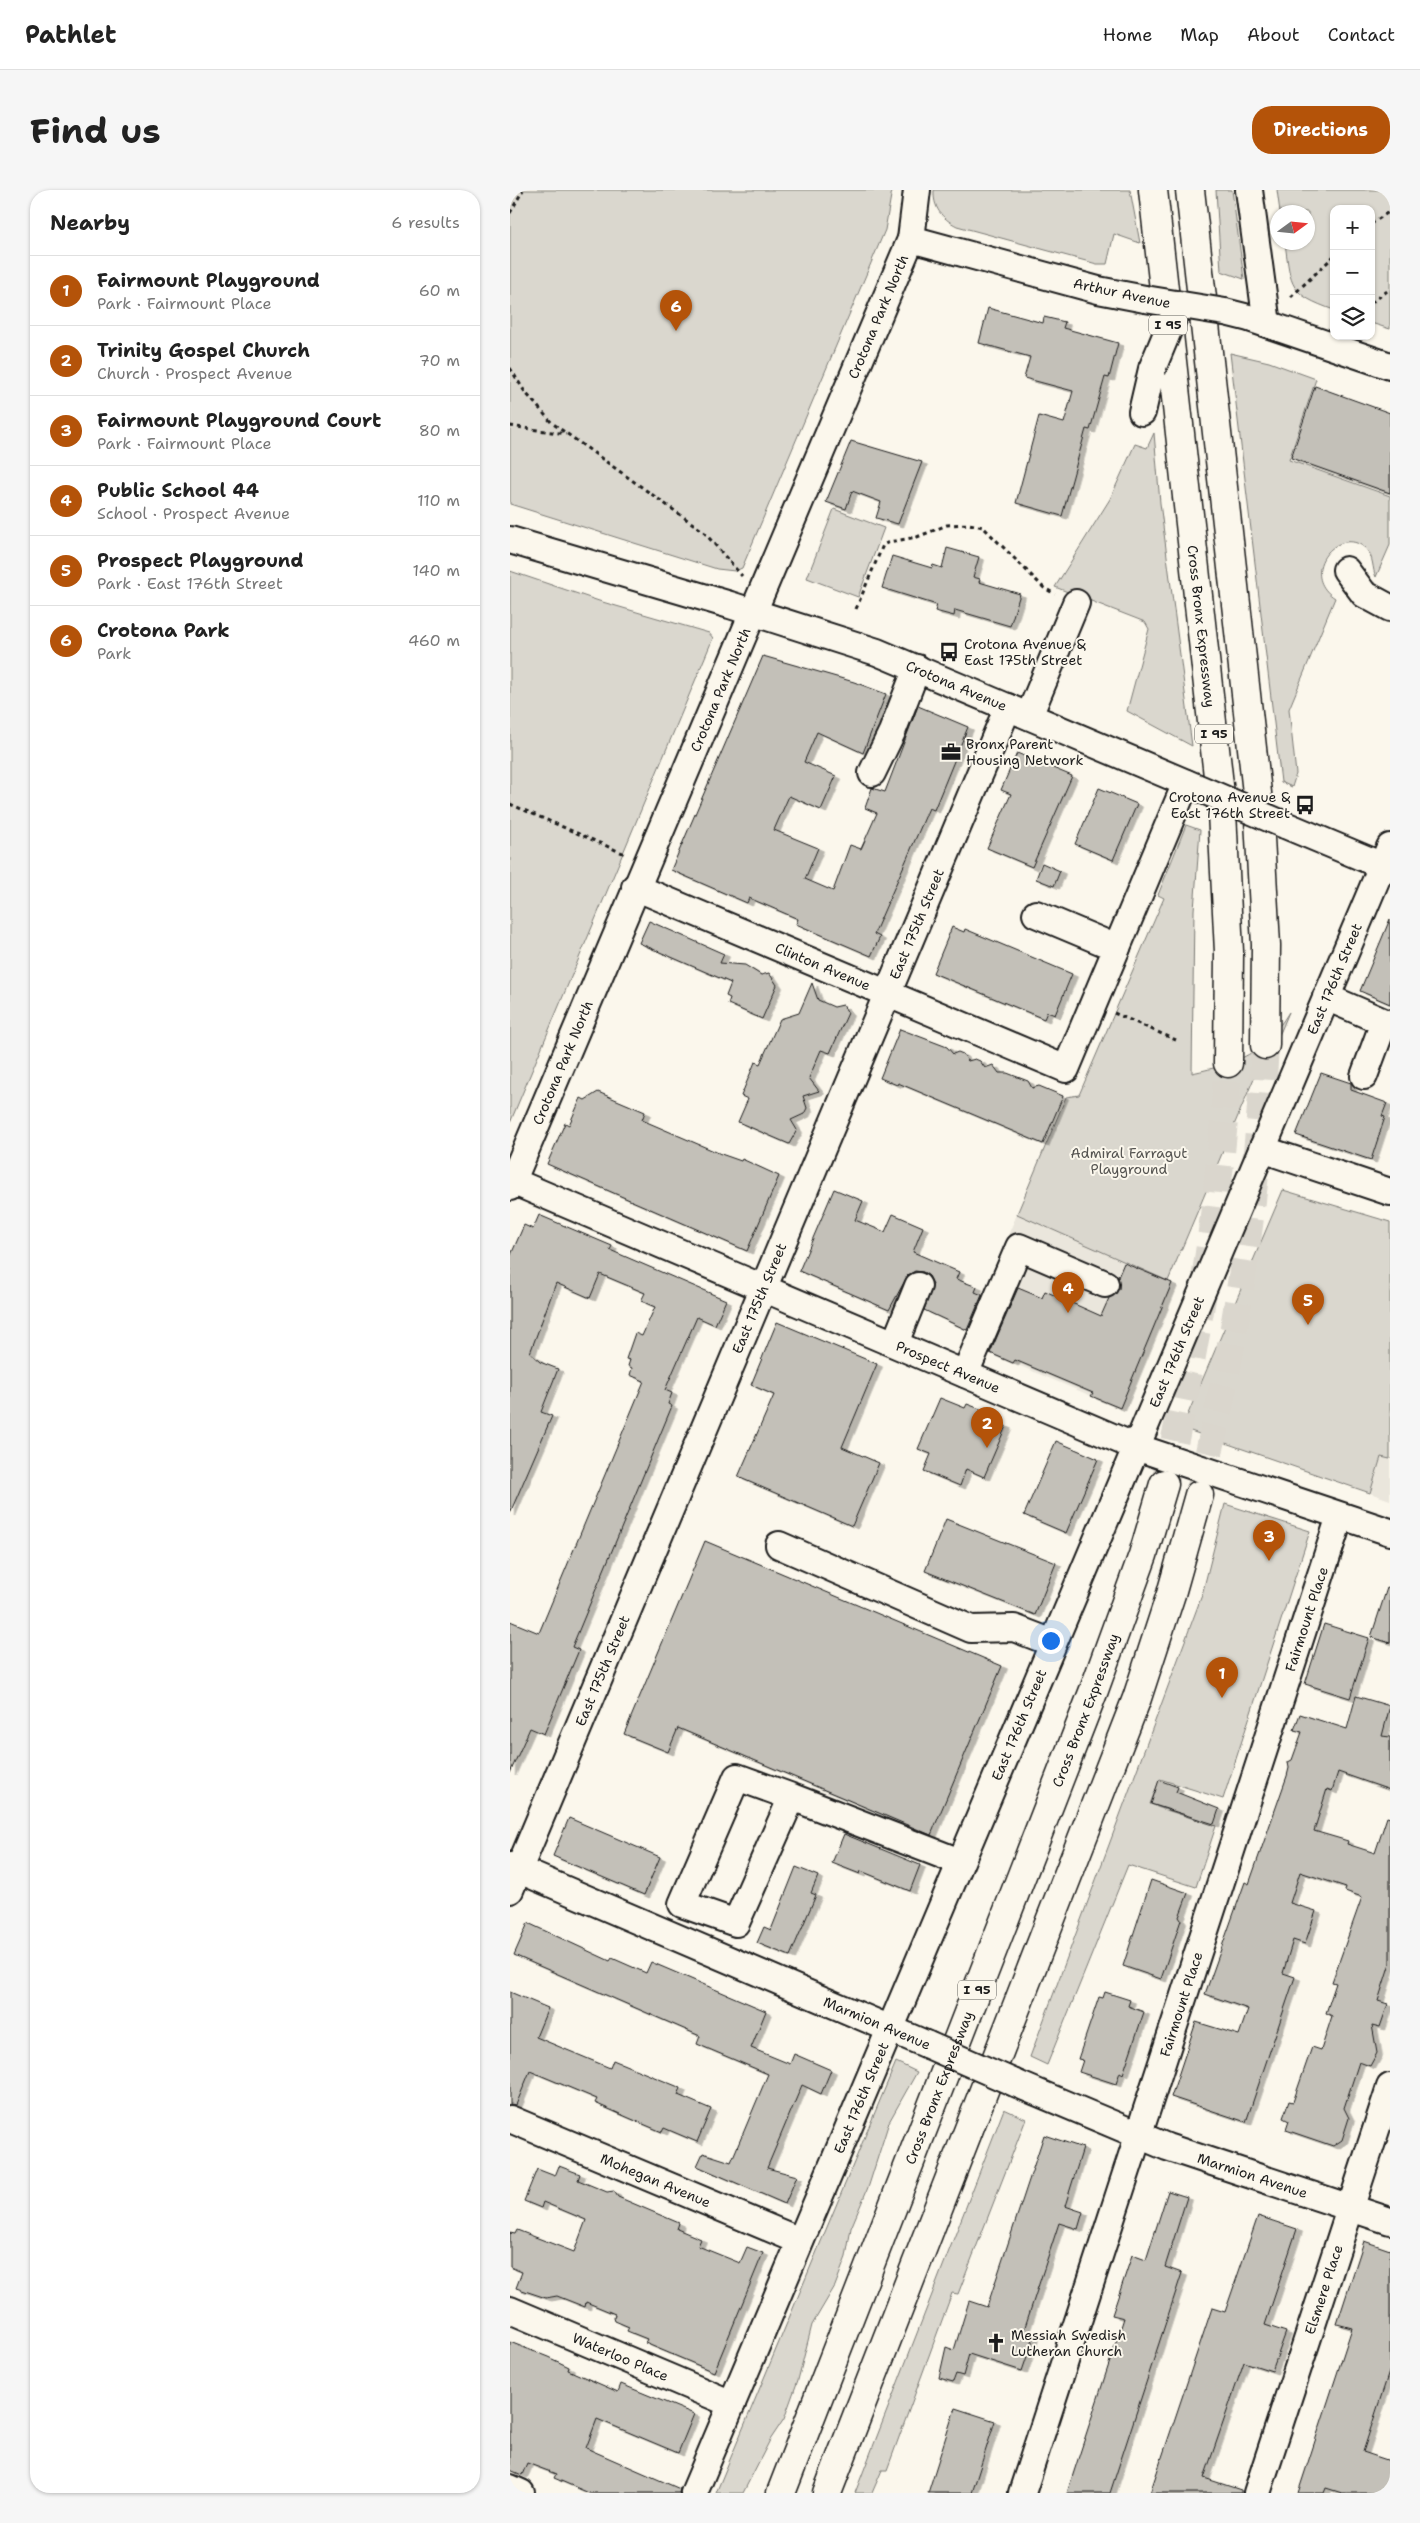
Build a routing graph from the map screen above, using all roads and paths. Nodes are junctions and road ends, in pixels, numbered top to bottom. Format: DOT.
graph roads {
  1 [pos="523,190"];
  2 [pos="917,190"];
  3 [pos="1147,190"];
  4 [pos="1153,190"];
  5 [pos="1190,190"];
  6 [pos="1198,190"];
  7 [pos="1249,190"];
  8 [pos="1390,211"];
  9 [pos="510,213"];
  10 [pos="1375,221"];
  11 [pos="911,239"];
  12 [pos="1159,244"];
  13 [pos="1197,255"];
  14 [pos="1330,260"];
  15 [pos="1390,289"];
  16 [pos="1292,296"];
  17 [pos="1375,300"];
  18 [pos="1179,304"];
  19 [pos="1267,324"];
  20 [pos="1390,366"];
  21 [pos="510,368"];
  22 [pos="1142,412"];
  23 [pos="510,426"];
  24 [pos="569,435"];
  25 [pos="510,540"];
  26 [pos="1346,570"];
  27 [pos="742,576"];
  28 [pos="1044,588"];
  29 [pos="1076,604"];
  30 [pos="1390,608"];
  31 [pos="856,609"];
  32 [pos="752,612"];
  33 [pos="917,668"];
  34 [pos="1018,711"];
  35 [pos="872,773"];
  36 [pos="1191,785"];
  37 [pos="510,804"];
  38 [pos="625,854"];
  39 [pos="1387,860"];
  40 [pos="635,887"];
  41 [pos="1036,914"];
  42 [pos="1117,948"];
  43 [pos="886,993"];
  44 [pos="1326,997"];
  45 [pos="1111,1012"];
  46 [pos="1176,1040"];
  47 [pos="1265,1044"];
  48 [pos="1228,1063"];
  49 [pos="1364,1076"];
  50 [pos="1262,1149"];
  51 [pos="511,1184"];
  52 [pos="1390,1192"];
  53 [pos="1104,1284"];
  54 [pos="918,1286"];
  55 [pos="764,1287"];
  56 [pos="895,1343"];
  57 [pos="965,1374"];
  58 [pos="1136,1446"];
  59 [pos="1164,1484"];
  60 [pos="1199,1495"];
  61 [pos="1340,1516"];
  62 [pos="1390,1532"];
  63 [pos="779,1545"];
  64 [pos="1053,1643"];
  65 [pos="792,1797"];
  66 [pos="960,1862"];
  67 [pos="513,1875"];
  68 [pos="890,2029"];
  69 [pos="1390,2087"];
  70 [pos="510,2118"];
  71 [pos="1138,2136"];
  72 [pos="1351,2208"];
  73 [pos="1390,2221"];
  74 [pos="800,2241"];
  75 [pos="510,2310"];
  76 [pos="732,2404"];
  77 [pos="510,2488"];
  78 [pos="521,2493"];
  79 [pos="694,2493"];
  80 [pos="781,2493"];
  81 [pos="827,2493"];
  82 [pos="1022,2493"];
  83 [pos="1257,2493"];
  1 -- 9 [label="path"];
  2 -- 11 [label="street, Crotona Park North"];
  3 -- 12 [label="highway"];
  4 -- 12 [label="highway, Cross Bronx Expressway / I 95"];
  5 -- 13 [label="highway, I 95"];
  6 -- 13 [label="highway"];
  7 -- 19 [label="street"];
  8 -- 10 [label="path"];
  11 -- 18 [label="street, Arthur Avenue, bridge"];
  11 -- 32 [label="street, Crotona Park North"];
  12 -- 48 [label="highway, Cross Bronx Expressway / I 95"];
  13 -- 47 [label="highway, I 95"];
  14 -- 16 [label="path"];
  15 -- 17 [label="path"];
  18 -- 19 [label="street, Arthur Avenue, bridge"];
  18 -- 22 [label="street, bridge"];
  19 -- 20 [label="street, Arthur Avenue"];
  21 -- 24 [label="path"];
  23 -- 24 [label="path"];
  24 -- 27 [label="path"];
  25 -- 32 [label="street, Crotona Avenue"];
  26 -- 30 [label="street"];
  28 -- 31 [label="path"];
  29 -- 34 [label="street, East 175th Street"];
  32 -- 33 [label="street, Crotona Avenue"];
  32 -- 40 [label="street, Crotona Park North"];
  33 -- 34 [label="street, Crotona Avenue"];
  33 -- 35 [label="street"];
  34 -- 36 [label="street, Crotona Avenue"];
  34 -- 43 [label="street, East 175th Street"];
  36 -- 39 [label="street, Crotona Avenue, bridge"];
  36 -- 42 [label="street"];
  37 -- 38 [label="path"];
  39 -- 44 [label="street, East 176th Street"];
  40 -- 43 [label="street, Clinton Avenue"];
  40 -- 51 [label="street, Crotona Park North"];
  41 -- 42 [label="street"];
  42 -- 43 [label="street, Clinton Avenue"];
  43 -- 55 [label="street, East 175th Street"];
  44 -- 49 [label="street"];
  44 -- 50 [label="street, East 176th Street"];
  45 -- 46 [label="path"];
  50 -- 52 [label="street"];
  50 -- 58 [label="street, East 176th Street"];
  51 -- 55 [label="street, Prospect Avenue"];
  53 -- 57 [label="street"];
  54 -- 56 [label="street"];
  55 -- 56 [label="street, Prospect Avenue"];
  55 -- 67 [label="street, East 175th Street"];
  56 -- 57 [label="street, Prospect Avenue"];
  57 -- 58 [label="street, Prospect Avenue"];
  58 -- 61 [label="street, Prospect Avenue"];
  58 -- 64 [label="street, East 176th Street"];
  59 -- 80 [label="highway, Cross Bronx Expressway / I 95"];
  60 -- 81 [label="highway"];
  61 -- 62 [label="street, Prospect Avenue"];
  61 -- 71 [label="street, Fairmount Place"];
  63 -- 64 [label="street"];
  64 -- 66 [label="street, East 176th Street"];
  65 -- 65 [label="street"];
  65 -- 66 [label="street"];
  66 -- 68 [label="street, East 176th Street"];
  67 -- 68 [label="street, Marmion Avenue"];
  68 -- 71 [label="street, Marmion Avenue, bridge"];
  68 -- 74 [label="street, East 176th Street"];
  69 -- 72 [label="street, Elsmere Place"];
  70 -- 74 [label="street, Mohegan Avenue"];
  71 -- 72 [label="street, Marmion Avenue"];
  71 -- 82 [label="street, Fairmount Place"];
  72 -- 73 [label="street, Marmion Avenue"];
  72 -- 83 [label="street, Elsmere Place"];
  74 -- 76 [label="street, East 176th Street"];
  75 -- 76 [label="street, Waterloo Place"];
  76 -- 79 [label="street, East 176th Street"];
  77 -- 78 [label="street"];
}
